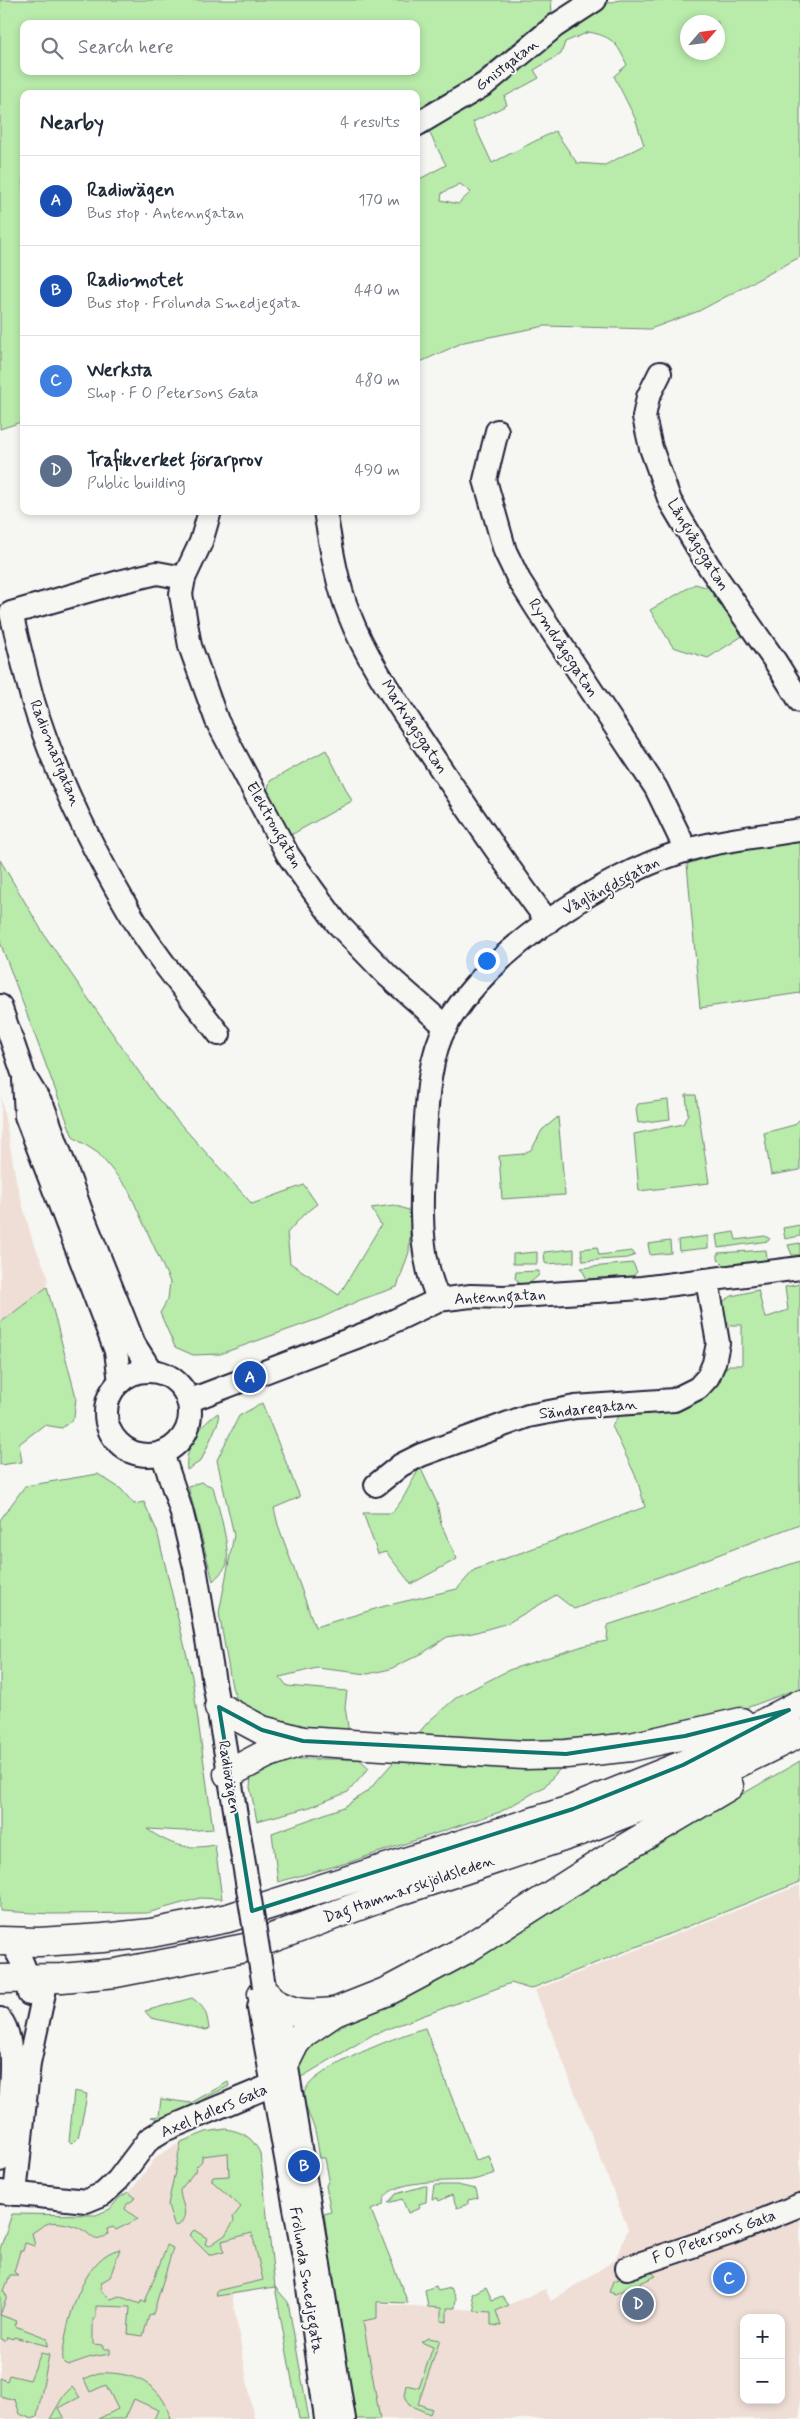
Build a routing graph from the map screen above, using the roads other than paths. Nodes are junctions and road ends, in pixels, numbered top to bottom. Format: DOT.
graph roads {
  1 [pos="595,0"];
  2 [pos="420,123"];
  3 [pos="660,373"];
  4 [pos="497,431"];
  5 [pos="209,515"];
  6 [pos="326,515"];
  7 [pos="184,578"];
  8 [pos="800,701"];
  9 [pos="800,830"];
  10 [pos="686,850"];
  11 [pos="548,922"];
  12 [pos="0,1006"];
  13 [pos="446,1027"];
  14 [pos="219,1034"];
  15 [pos="24,1076"];
  16 [pos="800,1268"];
  17 [pos="707,1280"];
  18 [pos="438,1300"];
  19 [pos="151,1371"];
  20 [pos="120,1382"];
  21 [pos="188,1401"];
  22 [pos="162,1453"];
  23 [pos="376,1485"];
  24 [pos="219,1707"];
  25 [pos="796,1716"];
  26 [pos="304,1741"];
  27 [pos="800,1742"];
  28 [pos="228,1774"];
  29 [pos="5,1942"];
  30 [pos="0,1979"];
  31 [pos="38,1979"];
  32 [pos="268,1995"];
  33 [pos="335,2012"];
  34 [pos="0,2019"];
  35 [pos="282,2075"];
  36 [pos="0,2160"];
  37 [pos="8,2193"];
  38 [pos="800,2205"];
  39 [pos="627,2268"];
  40 [pos="326,2419"];
  41 [pos="344,2419"];
  1 -- 2 [label="street, Gnistgatan"];
  3 -- 8 [label="street, Långvågsgatan"];
  4 -- 10 [label="street, Rymdvågsgatan"];
  5 -- 7 [label="street"];
  6 -- 11 [label="street, Markvågsgatan"];
  7 -- 13 [label="street, Elektrongatan"];
  7 -- 14 [label="street, Radiomastgatan"];
  9 -- 10 [label="street, Våglängdsgatan"];
  10 -- 11 [label="street, Våglängdsgatan"];
  11 -- 13 [label="street, Våglängdsgatan"];
  12 -- 15 [label="street"];
  13 -- 18 [label="street, Våglängdsgatan"];
  15 -- 19 [label="street"];
  15 -- 20 [label="street"];
  16 -- 17 [label="street, Antenngatan"];
  17 -- 18 [label="street, Antenngatan"];
  17 -- 23 [label="street, Sändaregatan"];
  18 -- 21 [label="street, Antenngatan"];
  19 -- 20 [label="street"];
  19 -- 21 [label="street"];
  20 -- 22 [label="street"];
  21 -- 22 [label="street"];
  22 -- 24 [label="street, Radiovägen"];
  24 -- 26 [label="main road"];
  24 -- 28 [label="street, Radiovägen"];
  25 -- 26 [label="main road"];
  25 -- 29 [label="main road, Dag Hammarskjöldsleden"];
  25 -- 31 [label="main road, Dag Hammarskjöldsleden"];
  26 -- 28 [label="main road"];
  27 -- 33 [label="main road"];
  28 -- 32 [label="street, Radiovägen, bridge"];
  29 -- 31 [label="street, Axel Adlers Gata"];
  30 -- 31 [label="main road, Dag Hammarskjöldsleden"];
  31 -- 37 [label="street, Axel Adlers Gata"];
  32 -- 33 [label="main road"];
  32 -- 35 [label="street, Frölunda Smedjegata"];
  33 -- 35 [label="main road"];
  34 -- 36 [label="street"];
  35 -- 37 [label="street, Axel Adlers Gata"];
  35 -- 40 [label="street, Frölunda Smedjegata"];
  35 -- 41 [label="street, Frölunda Smedjegata"];
  38 -- 39 [label="street, F O Petersons Gata"];
}
